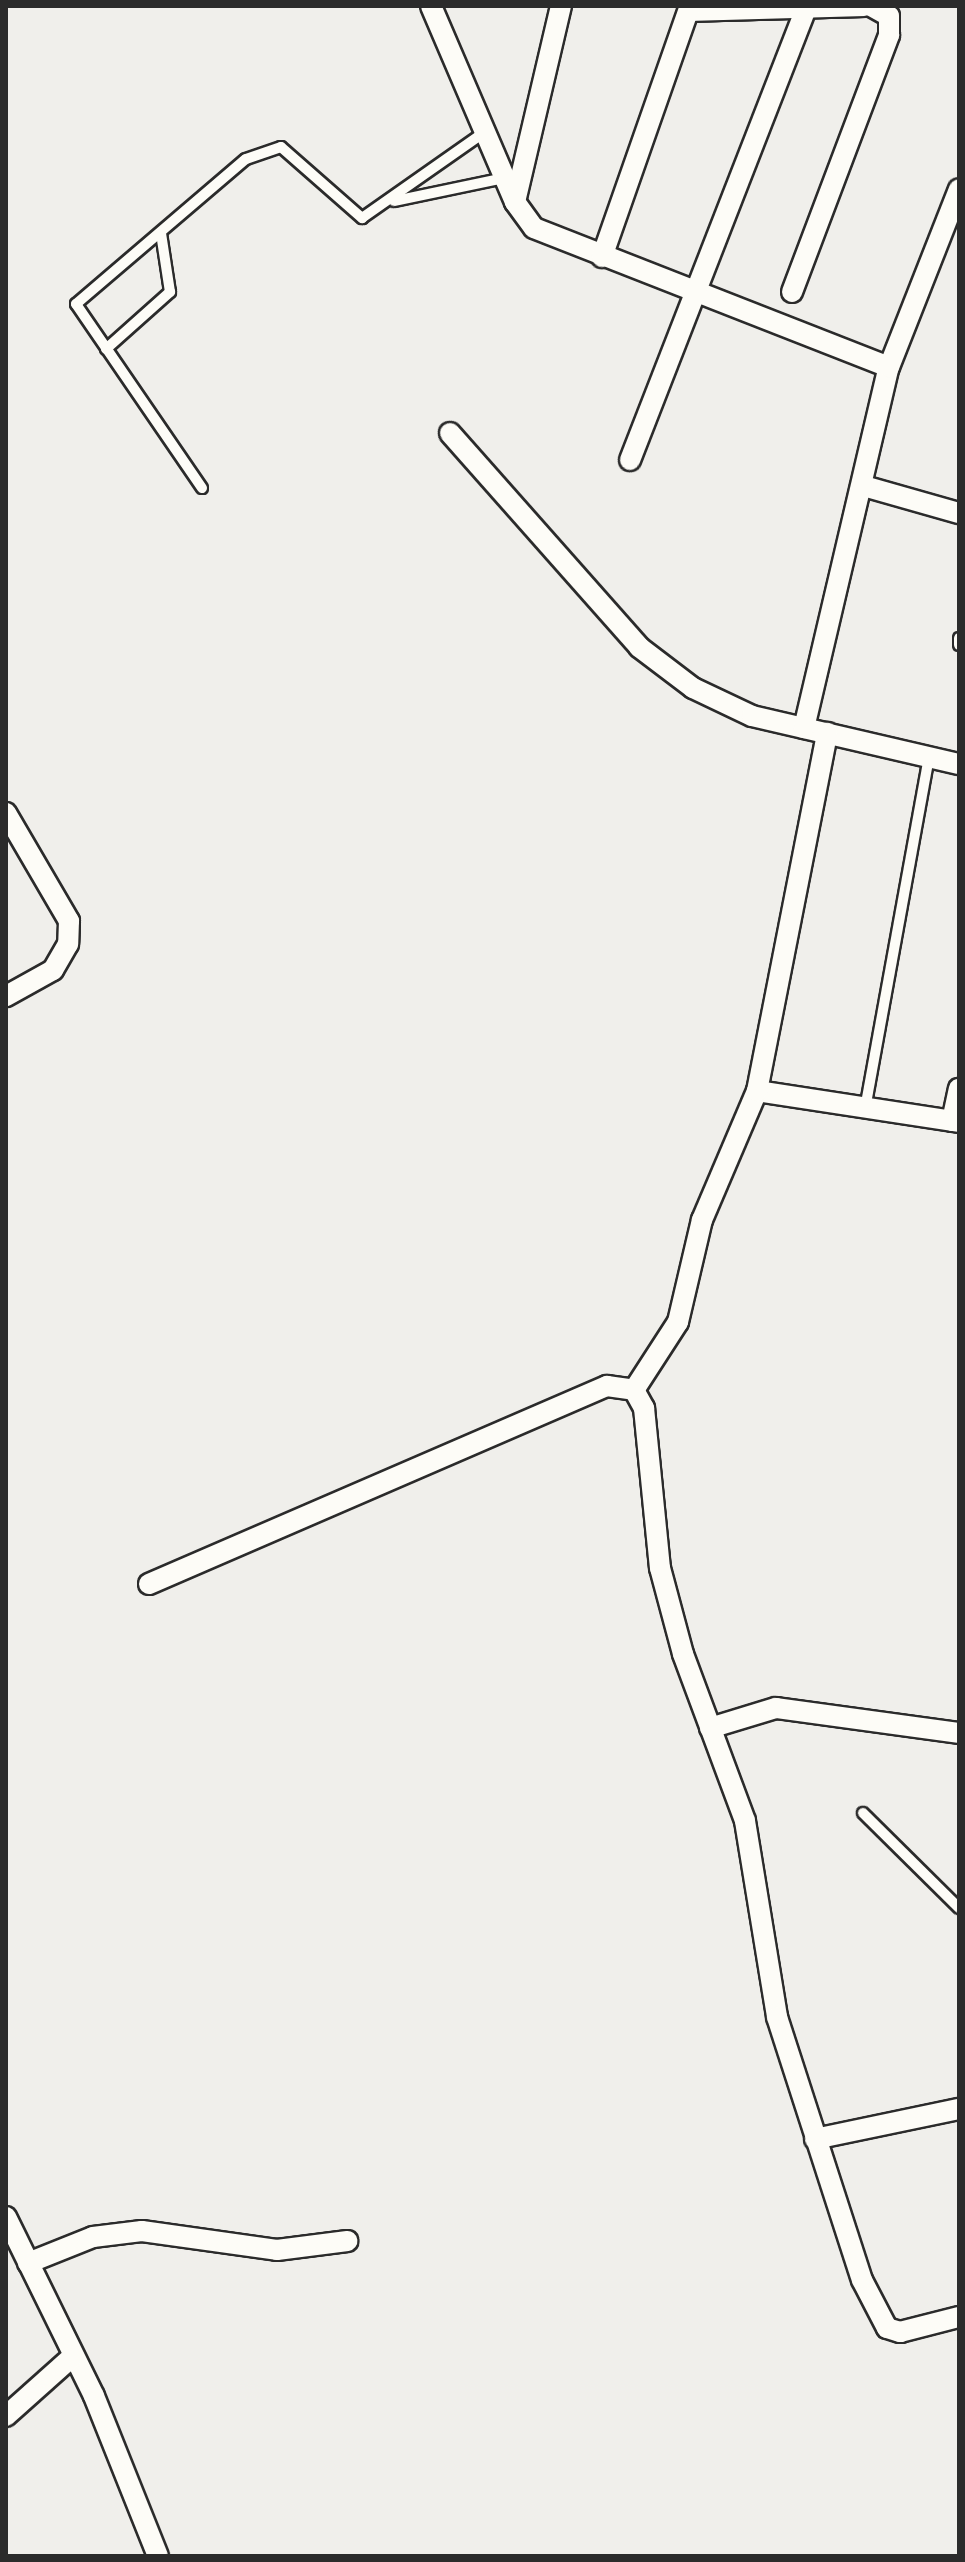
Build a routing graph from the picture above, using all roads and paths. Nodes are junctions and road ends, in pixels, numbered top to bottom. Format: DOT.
graph roads {
  1 [pos="431,6"];
  2 [pos="561,6"];
  3 [pos="864,6"];
  4 [pos="871,6"];
  5 [pos="690,9"];
  6 [pos="806,9"];
  7 [pos="487,131"];
  8 [pos="504,178"];
  9 [pos="959,189"];
  10 [pos="394,201"];
  11 [pos="515,202"];
  12 [pos="161,233"];
  13 [pos="602,257"];
  14 [pos="792,292"];
  15 [pos="698,293"];
  16 [pos="106,349"];
  17 [pos="889,367"];
  18 [pos="450,433"];
  19 [pos="630,460"];
  20 [pos="864,486"];
  21 [pos="202,488"];
  22 [pos="959,513"];
  23 [pos="959,638"];
  24 [pos="959,645"];
  25 [pos="804,728"];
  26 [pos="827,733"];
  27 [pos="929,757"];
  28 [pos="959,764"];
  29 [pos="6,813"];
  30 [pos="6,996"];
  31 [pos="959,1089"];
  32 [pos="757,1091"];
  33 [pos="864,1110"];
  34 [pos="956,1121"];
  35 [pos="634,1390"];
  36 [pos="149,1584"];
  37 [pos="710,1728"];
  38 [pos="959,1733"];
  39 [pos="863,1813"];
  40 [pos="959,1908"];
  41 [pos="959,2109"];
  42 [pos="815,2139"];
  43 [pos="6,2217"];
  44 [pos="347,2241"];
  45 [pos="28,2263"];
  46 [pos="959,2317"];
  47 [pos="73,2356"];
  48 [pos="6,2416"];
  49 [pos="158,2556"];
  1 -- 7 [label="street"];
  2 -- 11 [label="street"];
  3 -- 6 [label="street"];
  4 -- 14 [label="street"];
  5 -- 6 [label="street"];
  5 -- 13 [label="street"];
  6 -- 15 [label="street"];
  7 -- 8 [label="street"];
  7 -- 10 [label="lane"];
  8 -- 10 [label="lane"];
  8 -- 11 [label="street"];
  9 -- 17 [label="street"];
  10 -- 12 [label="lane"];
  11 -- 13 [label="street"];
  12 -- 16 [label="lane"];
  12 -- 16 [label="lane"];
  13 -- 15 [label="street"];
  15 -- 17 [label="street"];
  15 -- 19 [label="street"];
  16 -- 21 [label="lane"];
  17 -- 20 [label="street"];
  18 -- 25 [label="street"];
  20 -- 22 [label="street"];
  20 -- 25 [label="street"];
  23 -- 24 [label="lane"];
  25 -- 26 [label="street"];
  26 -- 27 [label="street"];
  26 -- 32 [label="street"];
  27 -- 28 [label="street"];
  27 -- 33 [label="lane"];
  29 -- 30 [label="street"];
  31 -- 34 [label="street"];
  32 -- 33 [label="street"];
  32 -- 35 [label="street"];
  33 -- 34 [label="street"];
  35 -- 36 [label="street"];
  35 -- 37 [label="street"];
  37 -- 38 [label="street"];
  37 -- 42 [label="street"];
  39 -- 40 [label="lane"];
  41 -- 42 [label="street"];
  42 -- 46 [label="street"];
  43 -- 45 [label="street"];
  44 -- 45 [label="street"];
  45 -- 47 [label="street"];
  47 -- 48 [label="street"];
  47 -- 49 [label="street"];
}
